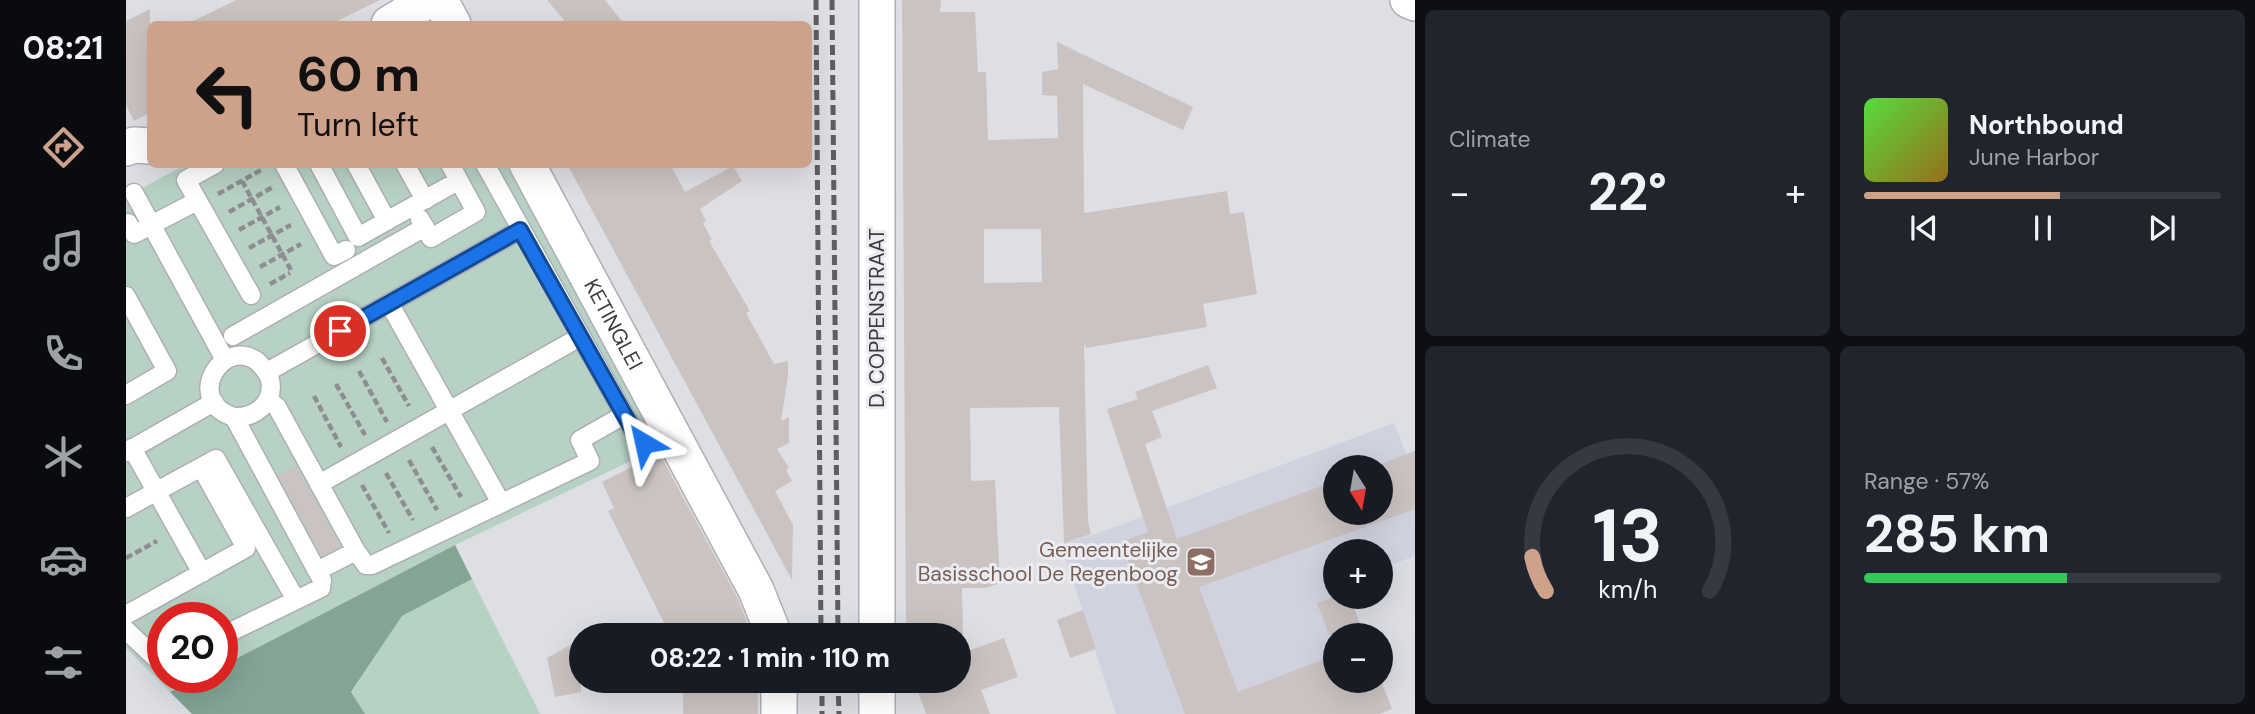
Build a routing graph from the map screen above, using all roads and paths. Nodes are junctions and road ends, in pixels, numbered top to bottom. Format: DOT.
graph roads {
  1 [pos="428,0"];
  2 [pos="440,0"];
  3 [pos="877,0"];
  4 [pos="1408,0"];
  5 [pos="1415,3"];
  6 [pos="394,21"];
  7 [pos="451,21"];
  8 [pos="147,146"];
  9 [pos="126,148"];
  10 [pos="208,168"];
  11 [pos="264,168"];
  12 [pos="321,168"];
  13 [pos="358,168"];
  14 [pos="406,168"];
  15 [pos="452,168"];
  16 [pos="487,168"];
  17 [pos="529,168"];
  18 [pos="288,171"];
  19 [pos="242,181"];
  20 [pos="458,181"];
  21 [pos="134,193"];
  22 [pos="301,195"];
  23 [pos="252,199"];
  24 [pos="198,202"];
  25 [pos="419,203"];
  26 [pos="311,214"];
  27 [pos="262,217"];
  28 [pos="387,221"];
  29 [pos="210,222"];
  30 [pos="126,224"];
  31 [pos="151,225"];
  32 [pos="425,227"];
  33 [pos="520,230"];
  34 [pos="321,233"];
  35 [pos="272,235"];
  36 [pos="220,240"];
  37 [pos="352,243"];
  38 [pos="282,254"];
  39 [pos="230,258"];
  40 [pos="356,267"];
  41 [pos="292,272"];
  42 [pos="241,277"];
  43 [pos="251,295"];
  44 [pos="126,296"];
  45 [pos="389,303"];
  46 [pos="233,336"];
  47 [pos="580,337"];
  48 [pos="225,360"];
  49 [pos="267,372"];
  50 [pos="126,395"];
  51 [pos="268,400"];
  52 [pos="214,402"];
  53 [pos="449,411"];
  54 [pos="624,415"];
  55 [pos="234,417"];
  56 [pos="644,443"];
  57 [pos="129,450"];
  58 [pos="201,467"];
  59 [pos="489,483"];
  60 [pos="319,484"];
  61 [pos="157,491"];
  62 [pos="461,498"];
  63 [pos="501,503"];
  64 [pos="126,508"];
  65 [pos="438,511"];
  66 [pos="426,517"];
  67 [pos="391,536"];
  68 [pos="384,540"];
  69 [pos="356,551"];
  70 [pos="317,571"];
  71 [pos="202,573"];
  72 [pos="296,600"];
  73 [pos="126,615"];
  74 [pos="769,623"];
  75 [pos="877,623"];
  76 [pos="238,628"];
  77 [pos="126,630"];
  78 [pos="147,650"];
  79 [pos="779,693"];
  80 [pos="877,693"];
  81 [pos="779,714"];
  82 [pos="877,714"];
  1 -- 6 [label="street"];
  2 -- 7 [label="street"];
  3 -- 75 [label="street, D. COPPENSTRAAT"];
  4 -- 5 [label="street"];
  8 -- 9 [label="street"];
  10 -- 24 [label="lane"];
  11 -- 19 [label="path"];
  12 -- 37 [label="lane"];
  13 -- 28 [label="lane"];
  14 -- 25 [label="lane"];
  15 -- 20 [label="lane"];
  16 -- 33 [label="lane"];
  17 -- 74 [label="street, KETINGLEI"];
  18 -- 22 [label="lane"];
  18 -- 23 [label="path"];
  19 -- 23 [label="path"];
  19 -- 24 [label="path"];
  20 -- 25 [label="lane"];
  20 -- 32 [label="lane"];
  21 -- 31 [label="lane"];
  22 -- 26 [label="lane"];
  22 -- 27 [label="path"];
  23 -- 27 [label="path"];
  23 -- 29 [label="path"];
  24 -- 29 [label="lane"];
  24 -- 31 [label="lane"];
  25 -- 28 [label="lane"];
  25 -- 32 [label="lane"];
  26 -- 34 [label="lane"];
  26 -- 35 [label="path"];
  27 -- 35 [label="path"];
  27 -- 36 [label="path"];
  28 -- 37 [label="lane"];
  29 -- 36 [label="lane"];
  30 -- 31 [label="lane"];
  31 -- 48 [label="lane"];
  32 -- 40 [label="lane"];
  33 -- 45 [label="lane"];
  33 -- 47 [label="lane"];
  34 -- 37 [label="lane"];
  34 -- 38 [label="path"];
  35 -- 38 [label="path"];
  35 -- 39 [label="path"];
  36 -- 39 [label="lane"];
  37 -- 40 [label="lane"];
  38 -- 41 [label="path"];
  38 -- 42 [label="path"];
  39 -- 42 [label="lane"];
  40 -- 46 [label="lane"];
  42 -- 43 [label="lane"];
  44 -- 50 [label="lane"];
  45 -- 49 [label="lane"];
  45 -- 53 [label="lane"];
  47 -- 53 [label="lane"];
  47 -- 54 [label="lane"];
  48 -- 49 [label="lane"];
  48 -- 52 [label="lane"];
  49 -- 51 [label="lane"];
  51 -- 55 [label="lane"];
  51 -- 60 [label="lane"];
  52 -- 55 [label="lane"];
  52 -- 57 [label="lane"];
  53 -- 59 [label="lane"];
  53 -- 60 [label="lane"];
  54 -- 56 [label="lane"];
  54 -- 63 [label="lane"];
  55 -- 70 [label="lane"];
  57 -- 61 [label="lane"];
  58 -- 61 [label="lane"];
  58 -- 71 [label="lane"];
  58 -- 72 [label="lane"];
  59 -- 62 [label="path"];
  59 -- 63 [label="lane"];
  60 -- 69 [label="lane"];
  61 -- 64 [label="lane"];
  61 -- 71 [label="lane"];
  63 -- 69 [label="lane"];
  65 -- 66 [label="path"];
  67 -- 68 [label="path"];
  69 -- 70 [label="lane"];
  70 -- 72 [label="lane"];
  71 -- 73 [label="lane"];
  72 -- 76 [label="lane"];
  77 -- 78 [label="lane"];
  79 -- 81 [label="street"];
  80 -- 82 [label="street"];
}
